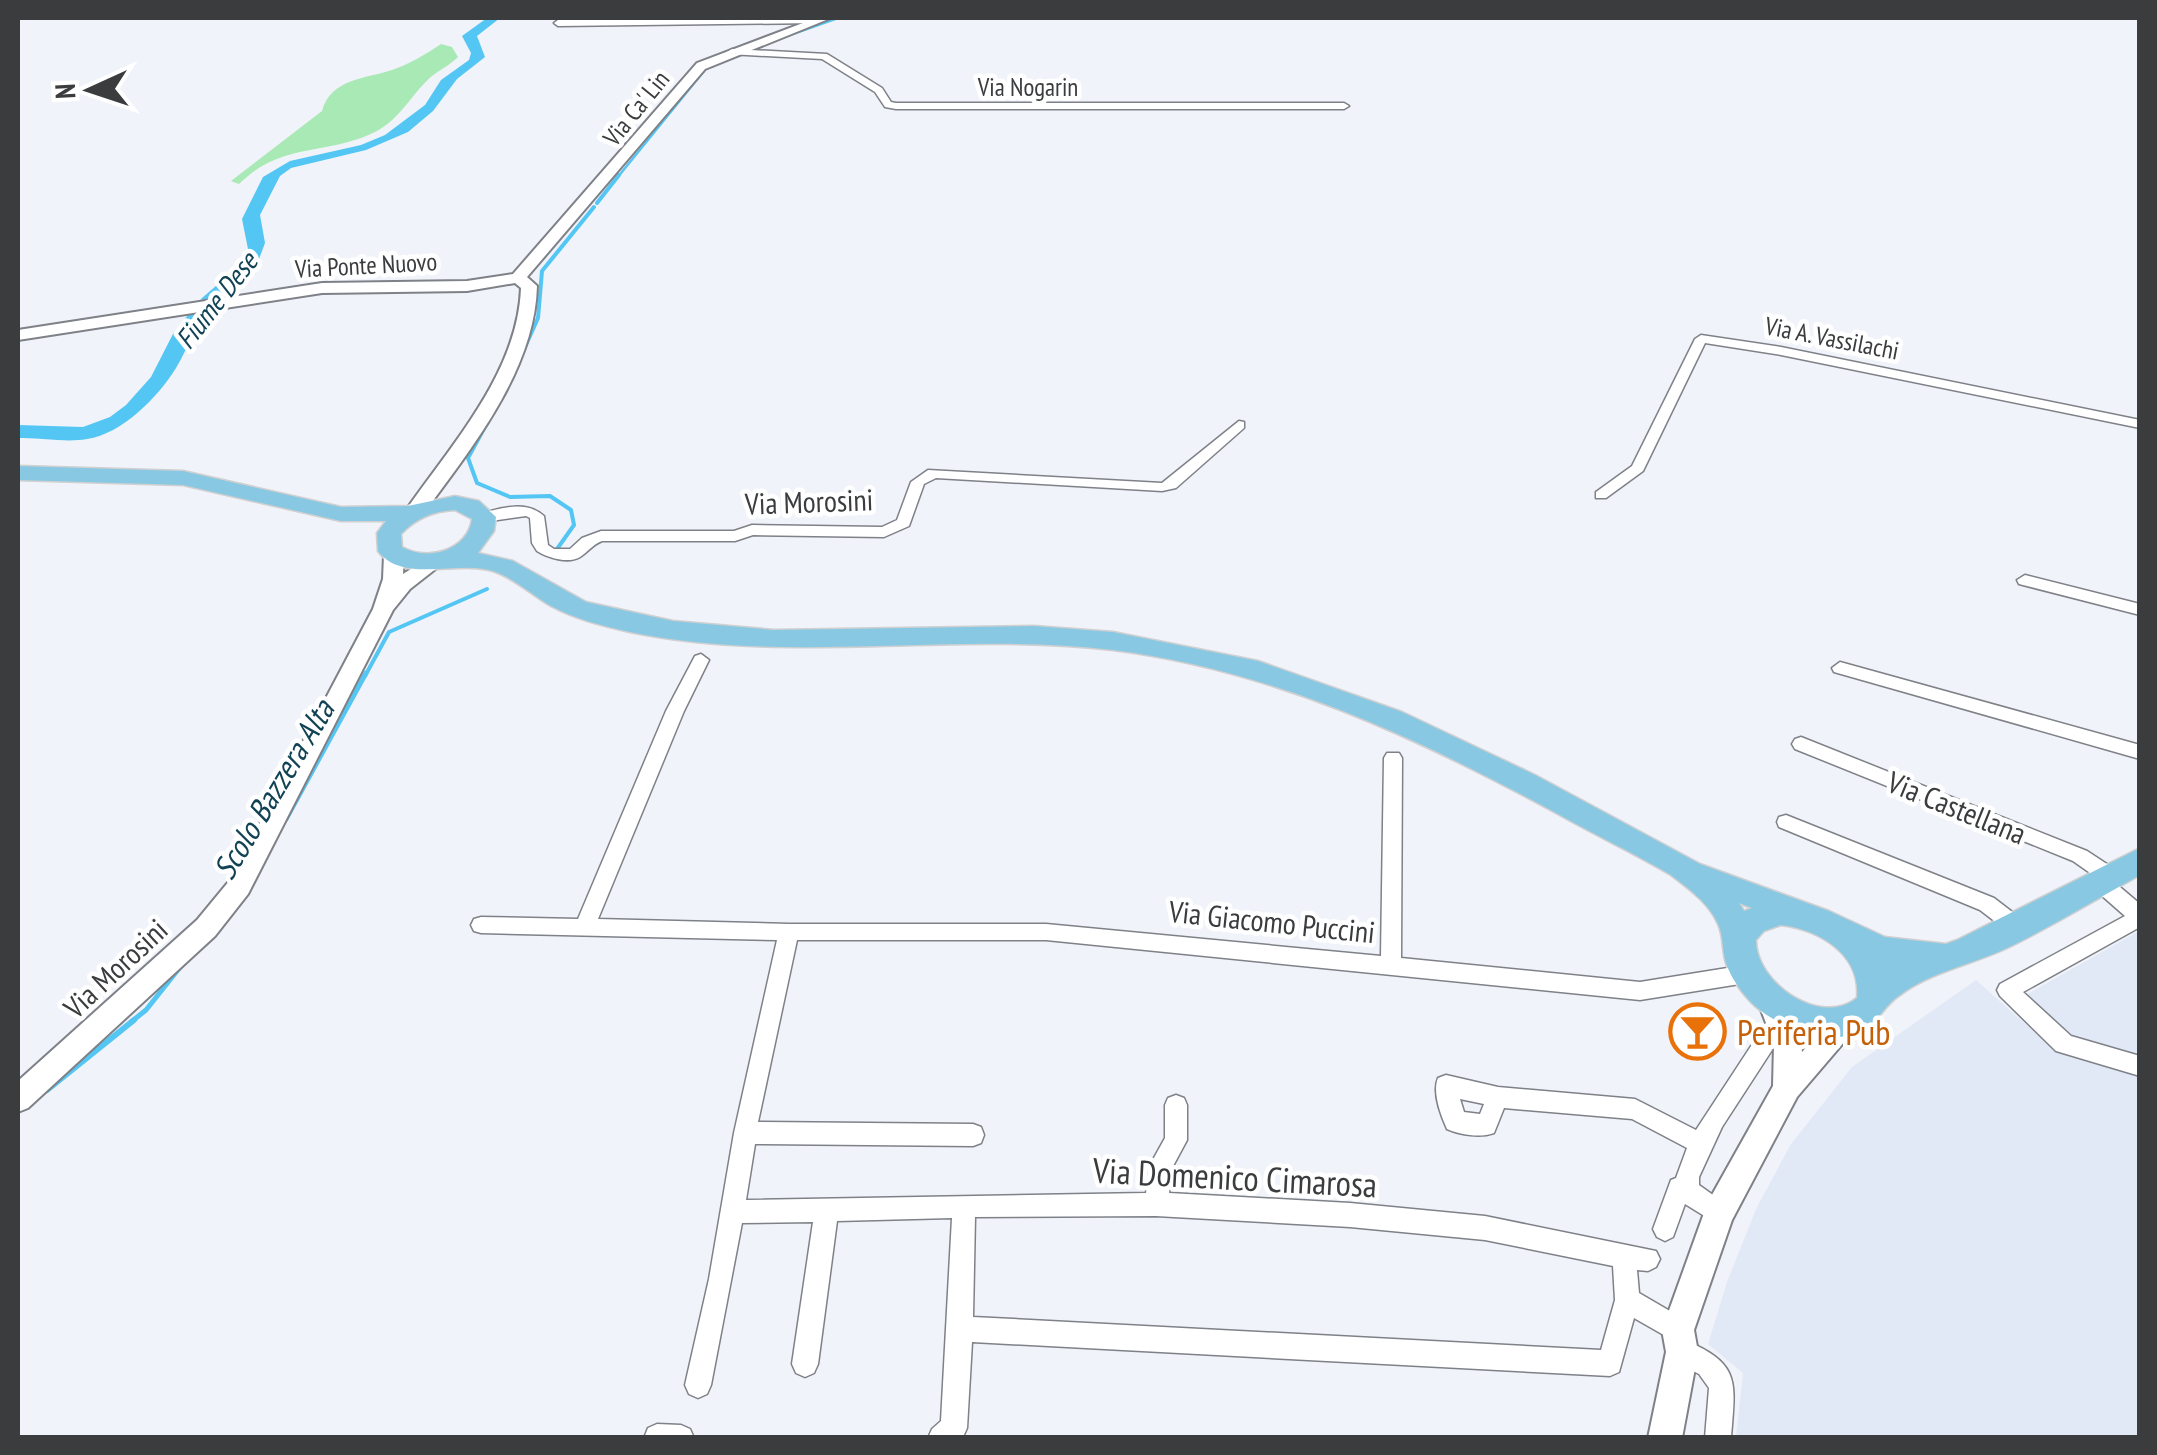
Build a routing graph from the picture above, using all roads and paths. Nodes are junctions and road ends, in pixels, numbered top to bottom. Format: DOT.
graph roads {
  1 [pos="822,19"];
  2 [pos="558,24"];
  3 [pos="736,53"];
  4 [pos="1344,106"];
  5 [pos="518,278"];
  6 [pos="18,336"];
  7 [pos="1239,424"];
  8 [pos="2140,424"];
  9 [pos="451,466"];
  10 [pos="18,473"];
  11 [pos="1601,495"];
  12 [pos="413,512"];
  13 [pos="341,514"];
  14 [pos="478,516"];
  15 [pos="391,551"];
  16 [pos="441,559"];
  17 [pos="510,568"];
  18 [pos="2025,580"];
  19 [pos="384,608"];
  20 [pos="2140,610"];
  21 [pos="701,660"];
  22 [pos="1840,668"];
  23 [pos="1801,744"];
  24 [pos="2140,752"];
  25 [pos="1393,758"];
  26 [pos="1786,822"];
  27 [pos="2140,860"];
  28 [pos="1678,866"];
  29 [pos="2104,879"];
  30 [pos="1799,914"];
  31 [pos="482,925"];
  32 [pos="585,926"];
  33 [pos="2017,927"];
  34 [pos="788,932"];
  35 [pos="1840,932"];
  36 [pos="1740,940"];
  37 [pos="1946,955"];
  38 [pos="1391,965"];
  39 [pos="1746,974"];
  40 [pos="1874,996"];
  41 [pos="1771,1002"];
  42 [pos="1848,1021"];
  43 [pos="1761,1050"];
  44 [pos="2140,1066"];
  45 [pos="1787,1088"];
  46 [pos="1498,1097"];
  47 [pos="18,1099"];
  48 [pos="1176,1105"];
  49 [pos="745,1133"];
  50 [pos="974,1135"];
  51 [pos="1701,1144"];
  52 [pos="1685,1186"];
  53 [pos="1156,1204"];
  54 [pos="964,1206"];
  55 [pos="826,1208"];
  56 [pos="730,1212"];
  57 [pos="1719,1212"];
  58 [pos="1665,1229"];
  59 [pos="1627,1300"];
  60 [pos="960,1329"];
  61 [pos="1680,1341"];
  62 [pos="805,1364"];
  63 [pos="698,1385"];
  64 [pos="656,1438"];
  65 [pos="681,1438"];
  66 [pos="941,1438"];
  67 [pos="1664,1438"];
  68 [pos="1718,1438"];
  1 -- 2 [label="street"];
  1 -- 3 [label="street, Via Ca' Lin"];
  3 -- 4 [label="street, Via Nogarin"];
  3 -- 5 [label="street, Via Ca' Lin"];
  5 -- 6 [label="street, Via Ponte Nuovo"];
  5 -- 9 [label="street"];
  7 -- 14 [label="street, Via Morosini"];
  8 -- 11 [label="street, Via A. Vassilachi"];
  9 -- 12 [label="street"];
  9 -- 14 [label="street"];
  10 -- 13 [label="main road"];
  12 -- 13 [label="main road"];
  12 -- 14 [label="main road"];
  12 -- 15 [label="main road"];
  13 -- 15 [label="main road"];
  14 -- 16 [label="main road"];
  14 -- 17 [label="main road"];
  15 -- 16 [label="main road"];
  15 -- 19 [label="street, Via Morosini"];
  16 -- 17 [label="main road"];
  16 -- 19 [label="street, Via Morosini"];
  17 -- 28 [label="main road"];
  18 -- 20 [label="street"];
  19 -- 47 [label="street, Via Morosini"];
  21 -- 32 [label="street"];
  22 -- 24 [label="street"];
  23 -- 29 [label="street, Via Castellana"];
  25 -- 38 [label="street"];
  26 -- 33 [label="street"];
  27 -- 29 [label="main road"];
  28 -- 30 [label="main road"];
  28 -- 36 [label="main road"];
  29 -- 33 [label="main road"];
  29 -- 44 [label="street, Via Castellana"];
  30 -- 35 [label="main road"];
  30 -- 36 [label="main road"];
  31 -- 32 [label="street, Via Giacomo Puccini"];
  32 -- 34 [label="street, Via Giacomo Puccini"];
  33 -- 37 [label="main road"];
  34 -- 38 [label="street, Via Giacomo Puccini"];
  34 -- 49 [label="street"];
  35 -- 37 [label="main road"];
  35 -- 40 [label="main road"];
  36 -- 39 [label="main road"];
  37 -- 40 [label="main road"];
  38 -- 39 [label="street, Via Giacomo Puccini"];
  39 -- 41 [label="main road"];
  40 -- 42 [label="main road"];
  41 -- 42 [label="main road"];
  41 -- 45 [label="street"];
  42 -- 45 [label="street"];
  43 -- 51 [label="street"];
  45 -- 57 [label="street"];
  46 -- 51 [label="street"];
  48 -- 53 [label="street"];
  49 -- 50 [label="street"];
  49 -- 56 [label="street"];
  51 -- 52 [label="street"];
  52 -- 57 [label="street"];
  52 -- 58 [label="street"];
  53 -- 54 [label="street, Via Domenico Cimarosa"];
  53 -- 59 [label="street, Via Domenico Cimarosa"];
  54 -- 55 [label="street"];
  54 -- 60 [label="street"];
  55 -- 56 [label="street"];
  55 -- 62 [label="street"];
  56 -- 63 [label="street"];
  57 -- 61 [label="street"];
  59 -- 60 [label="street, Via Domenico Cimarosa"];
  59 -- 61 [label="street"];
  60 -- 66 [label="street"];
  61 -- 67 [label="street"];
  61 -- 68 [label="street"];
  64 -- 65 [label="street"];
}
